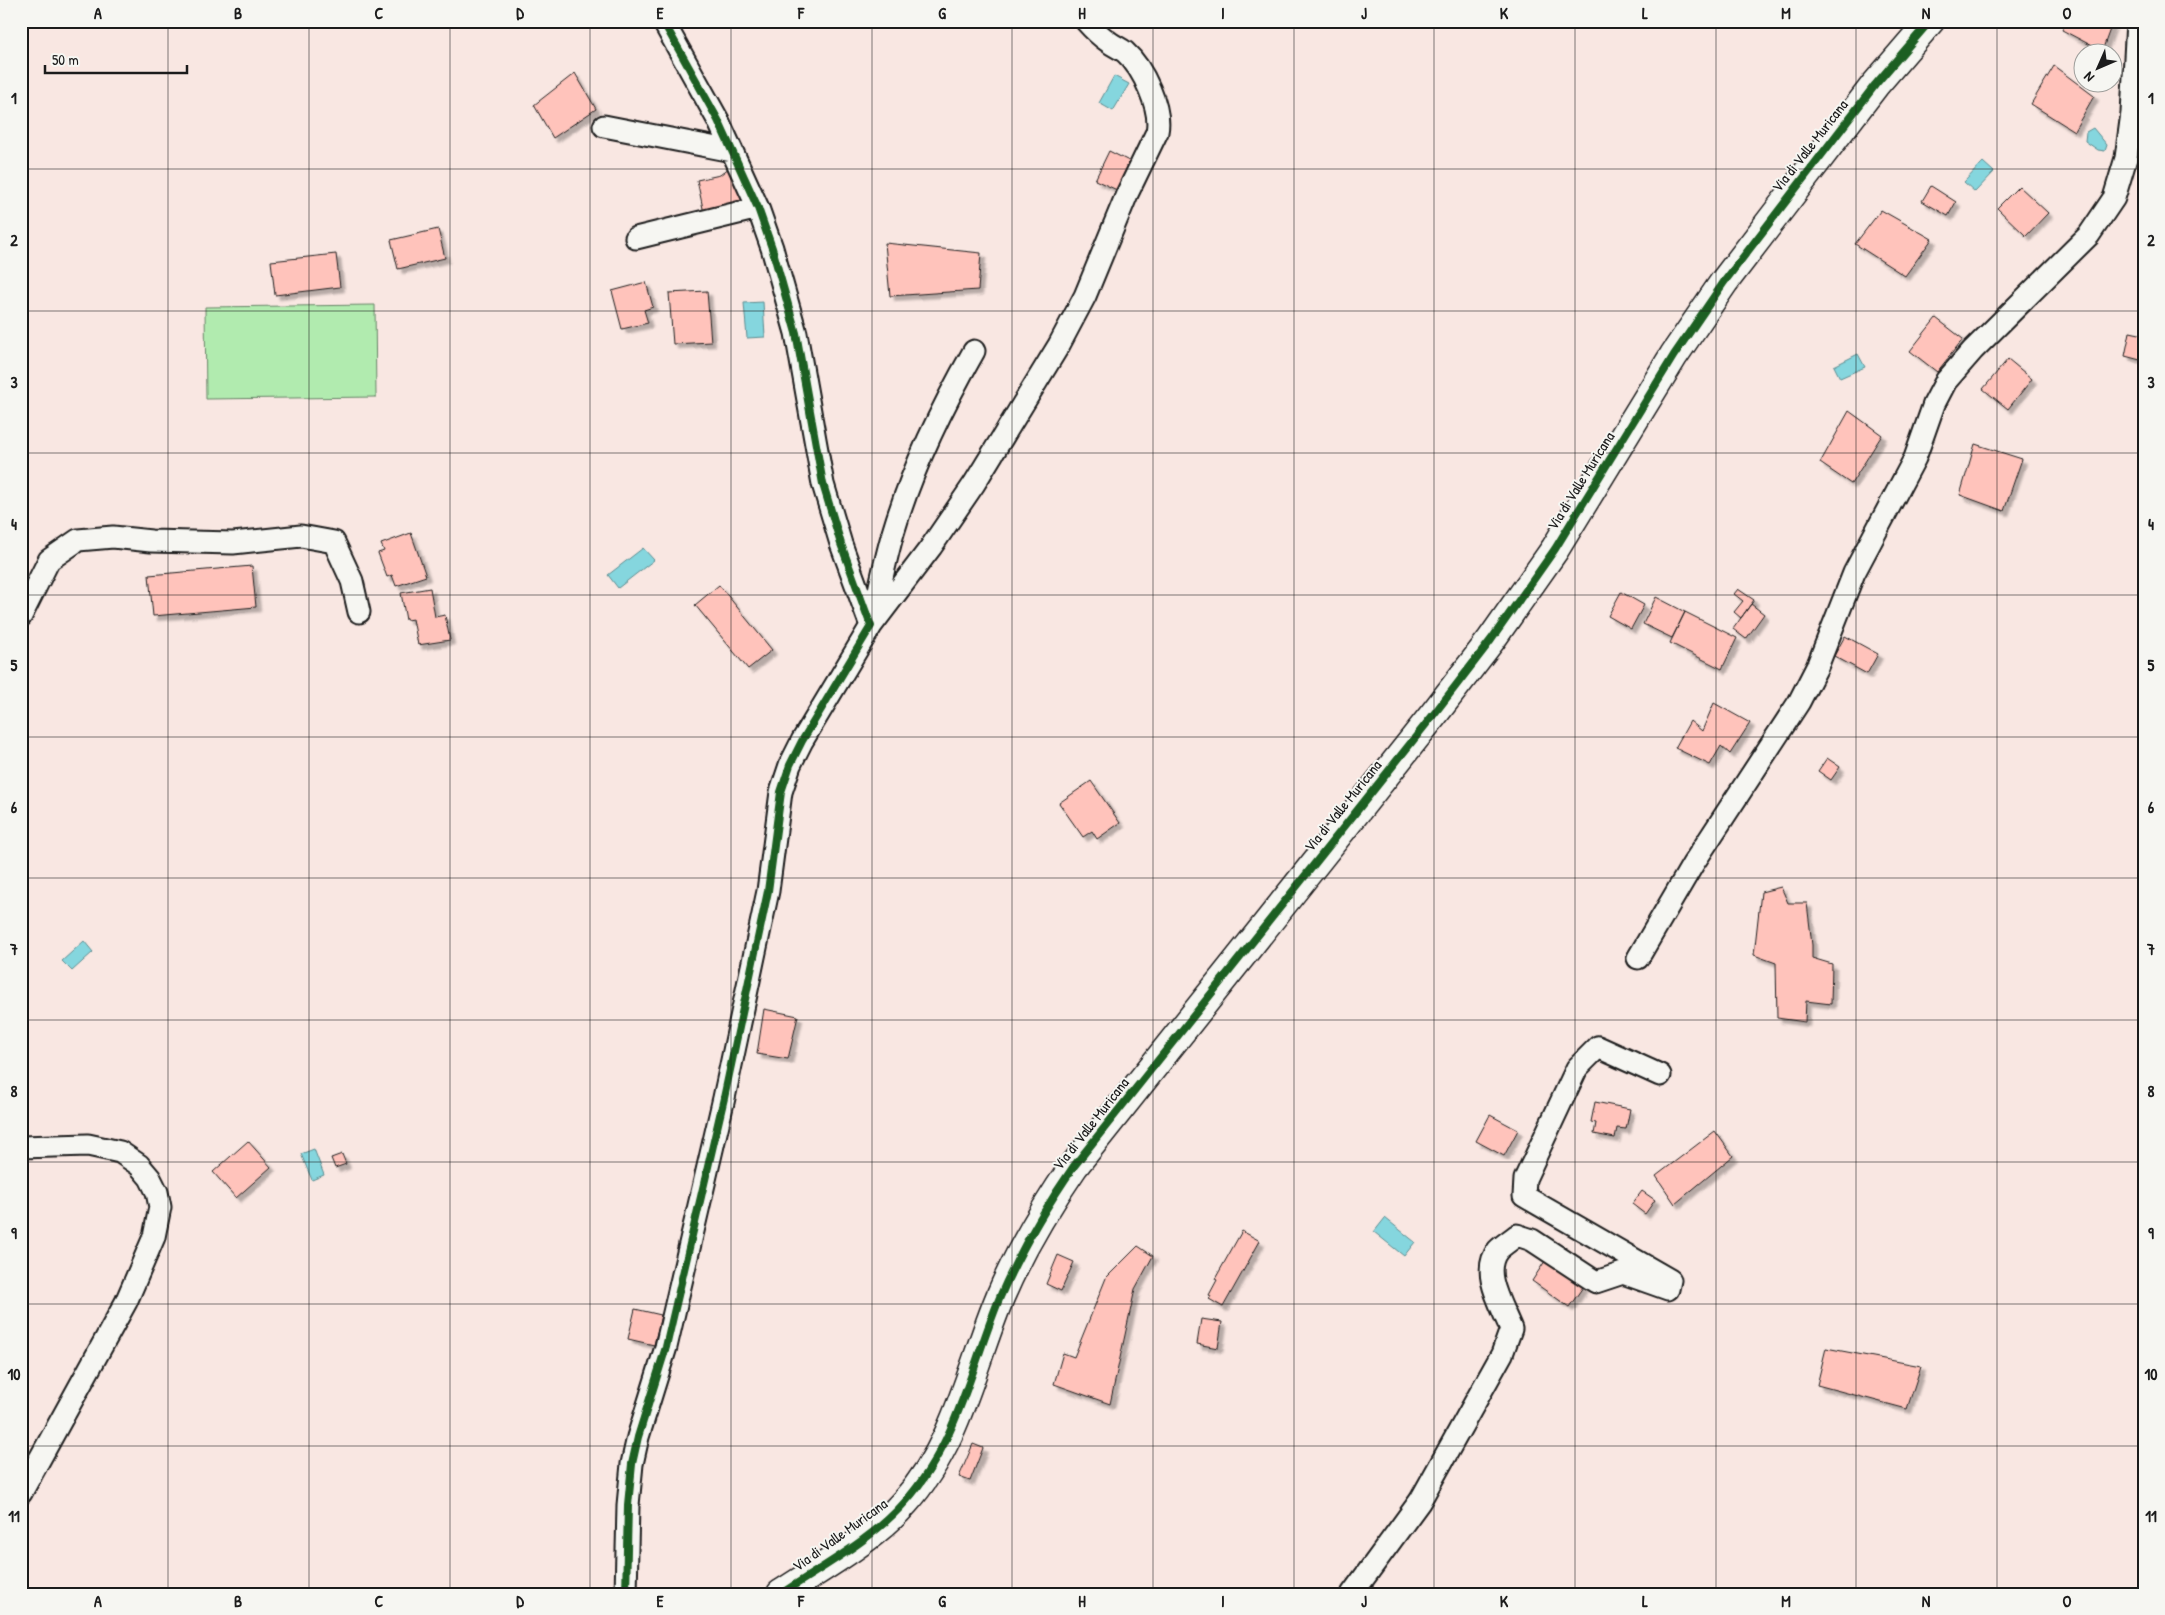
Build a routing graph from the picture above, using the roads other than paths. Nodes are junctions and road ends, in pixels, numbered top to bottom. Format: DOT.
graph roads {
  1 [pos="663,21"];
  2 [pos="1086,21"];
  3 [pos="1930,21"];
  4 [pos="2137,21"];
  5 [pos="604,126"];
  6 [pos="732,151"];
  7 [pos="758,208"];
  8 [pos="636,238"];
  9 [pos="974,350"];
  10 [pos="359,612"];
  11 [pos="21,616"];
  12 [pos="871,626"];
  13 [pos="1638,958"];
  14 [pos="1660,1075"];
  15 [pos="21,1147"];
  16 [pos="21,1493"];
  17 [pos="626,1594"];
  18 [pos="781,1594"];
  19 [pos="1352,1594"];
  1 -- 6 [label="street"];
  2 -- 12 [label="street"];
  3 -- 18 [label="street, Via di Valle Muricana"];
  4 -- 13 [label="street"];
  5 -- 6 [label="street"];
  6 -- 7 [label="street"];
  7 -- 8 [label="street"];
  7 -- 12 [label="street"];
  9 -- 12 [label="street"];
  10 -- 11 [label="street"];
  12 -- 17 [label="street"];
  14 -- 19 [label="street"];
  15 -- 16 [label="street"];
}
